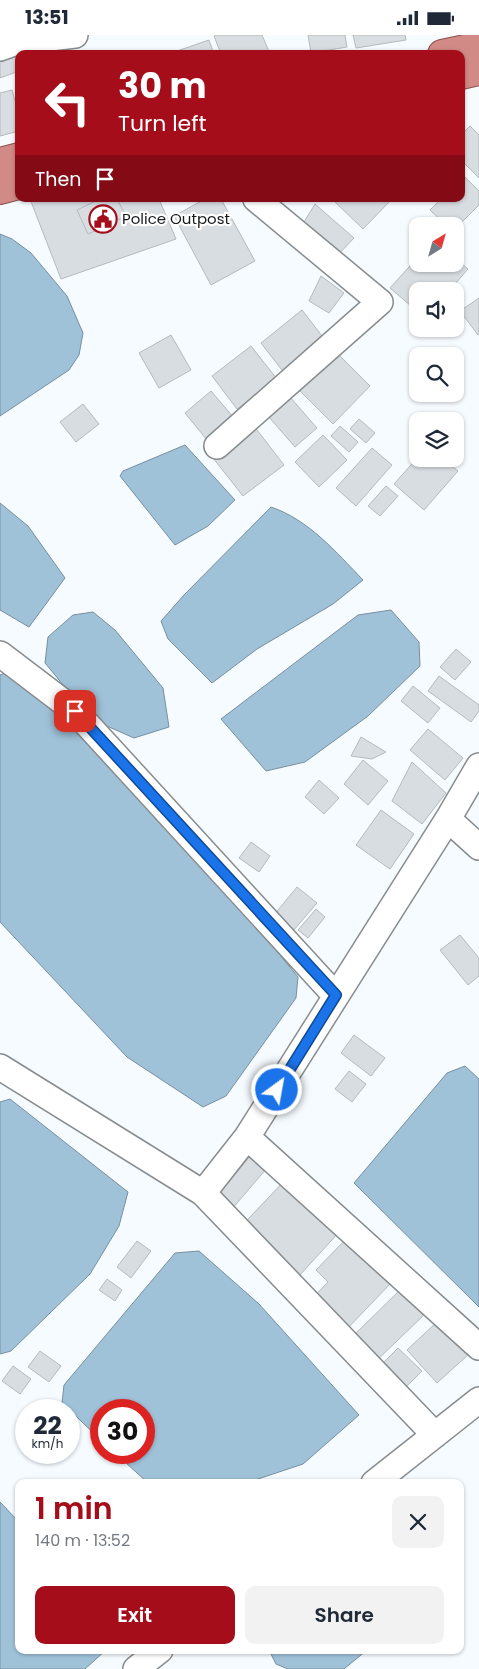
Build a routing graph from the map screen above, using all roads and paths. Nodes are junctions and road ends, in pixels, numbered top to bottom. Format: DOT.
graph roads {
  1 [pos="75,35"];
  2 [pos="479,46"];
  3 [pos="0,48"];
  4 [pos="460,50"];
  5 [pos="479,71"];
  6 [pos="465,74"];
  7 [pos="15,158"];
  8 [pos="0,162"];
  9 [pos="15,186"];
  10 [pos="0,189"];
  11 [pos="260,202"];
  12 [pos="217,447"];
  13 [pos="0,654"];
  14 [pos="479,766"];
  15 [pos="448,819"];
  16 [pos="479,847"];
  17 [pos="336,995"];
  18 [pos="0,1067"];
  19 [pos="247,1137"];
  20 [pos="203,1193"];
  21 [pos="479,1347"];
  22 [pos="479,1401"];
  23 [pos="435,1435"];
  24 [pos="379,1479"];
  25 [pos="155,1654"];
  26 [pos="136,1669"];
  1 -- 3 [label="street"];
  2 -- 4 [label="highway"];
  5 -- 6 [label="highway"];
  7 -- 8 [label="highway"];
  9 -- 10 [label="highway"];
  11 -- 12 [label="street"];
  13 -- 17 [label="street"];
  14 -- 15 [label="street"];
  15 -- 16 [label="street"];
  15 -- 17 [label="street"];
  17 -- 19 [label="street"];
  18 -- 20 [label="street"];
  19 -- 20 [label="street"];
  19 -- 21 [label="street"];
  20 -- 23 [label="street"];
  22 -- 23 [label="street"];
  23 -- 24 [label="street"];
  25 -- 26 [label="street"];
}
